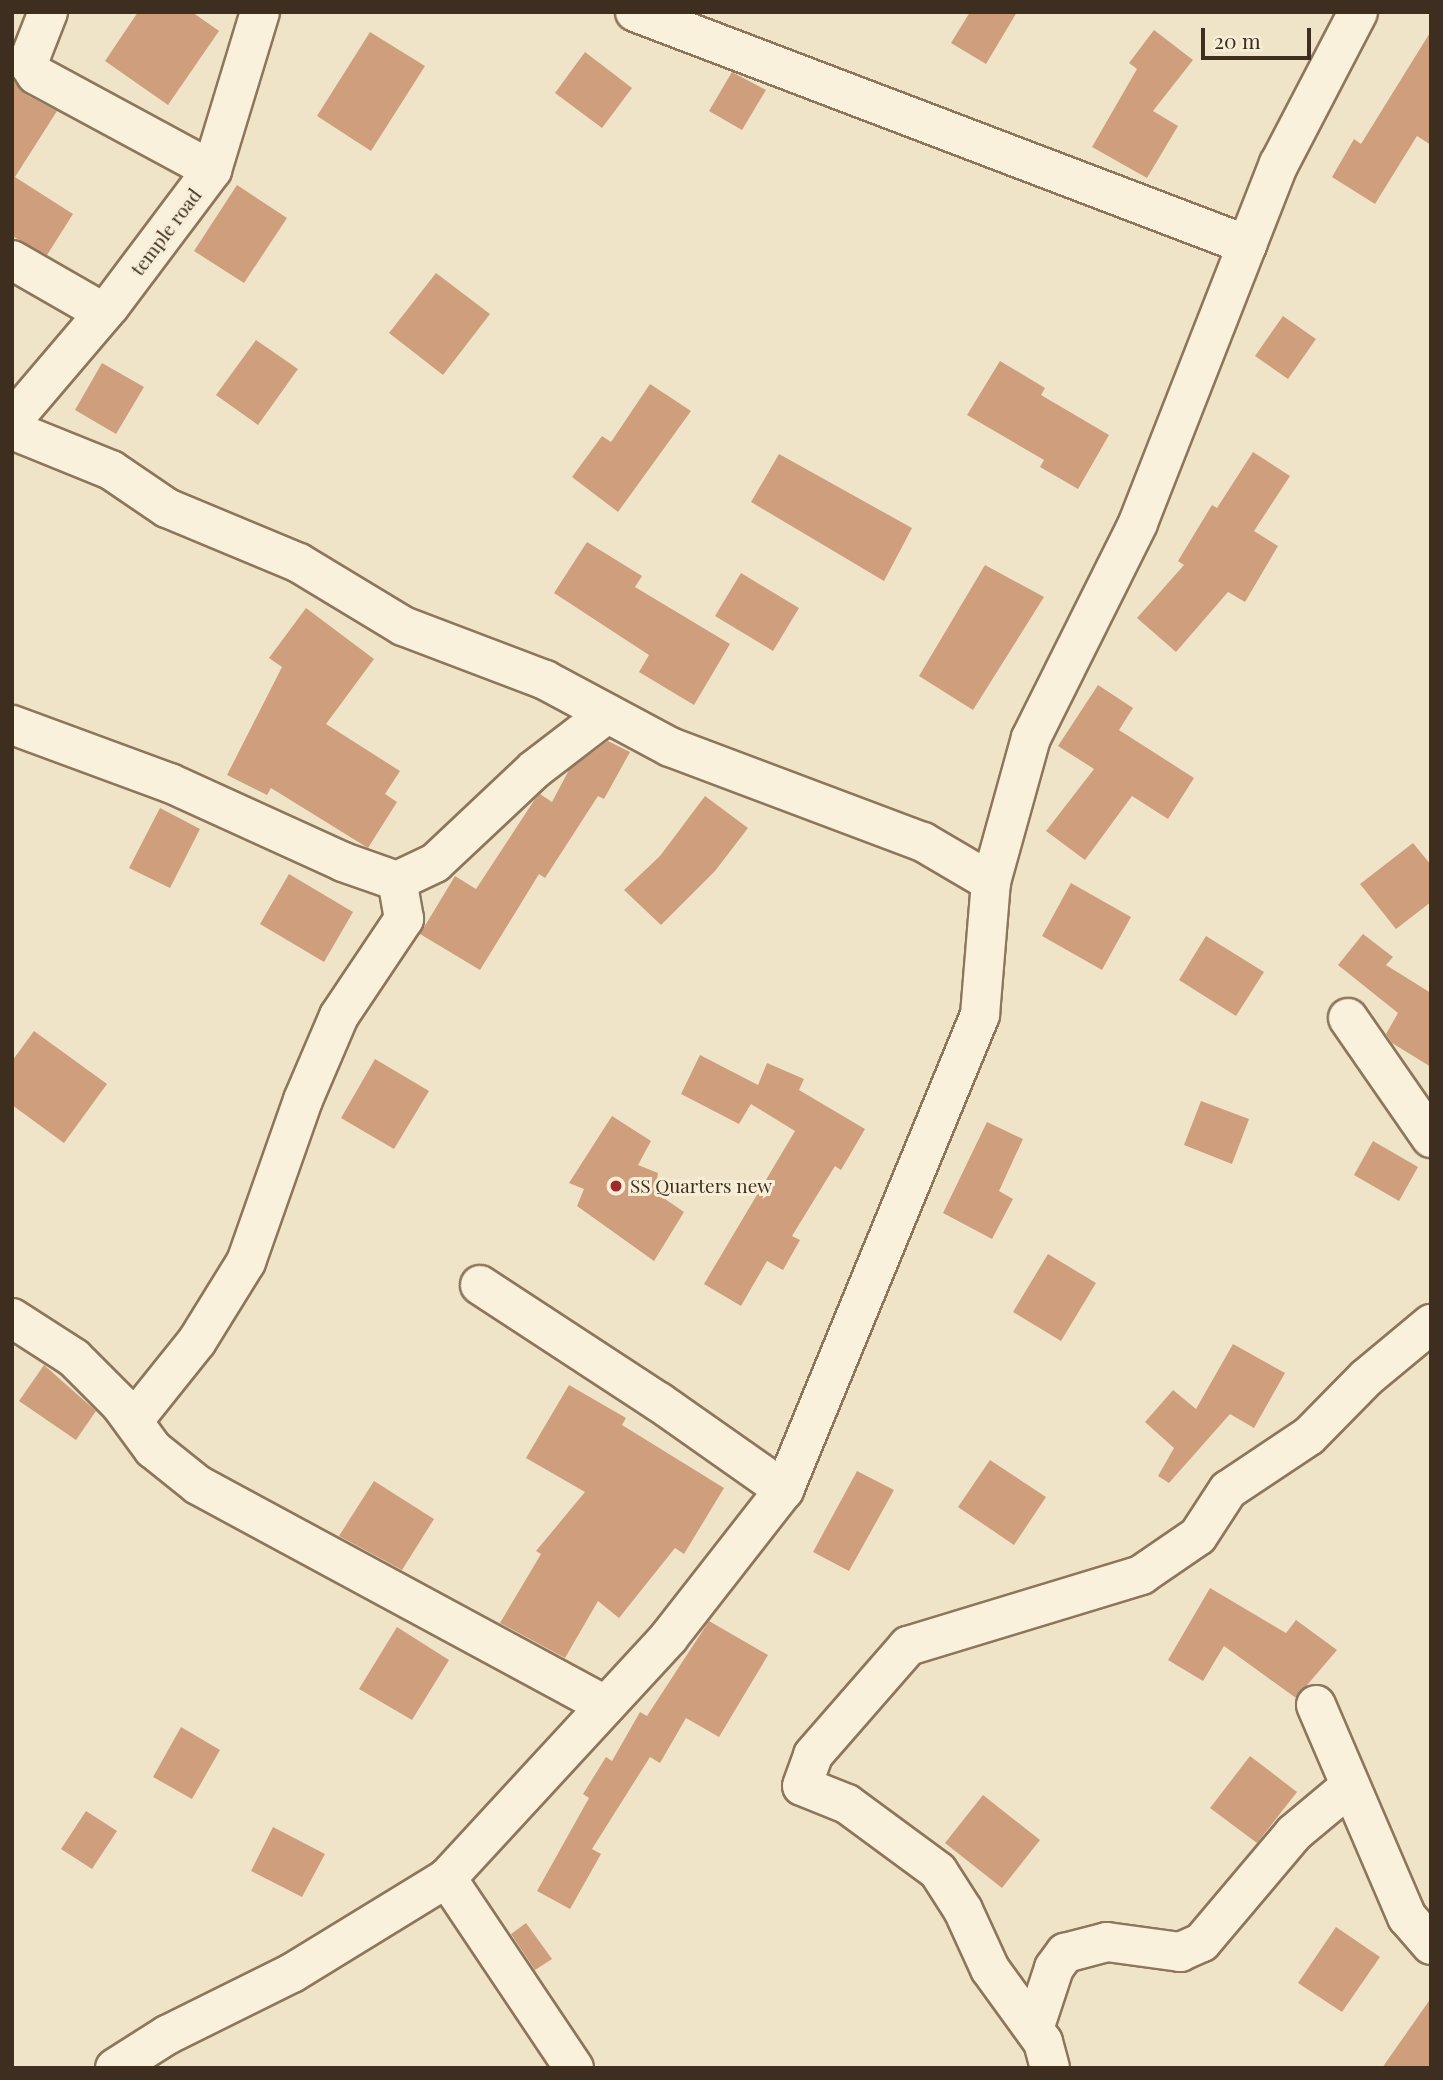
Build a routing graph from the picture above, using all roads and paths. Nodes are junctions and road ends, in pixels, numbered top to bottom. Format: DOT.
graph roads {
  1 [pos="48,12"];
  2 [pos="260,12"];
  3 [pos="635,12"];
  4 [pos="1358,12"];
  5 [pos="212,170"];
  6 [pos="1247,245"];
  7 [pos="12,260"];
  8 [pos="104,313"];
  9 [pos="12,421"];
  10 [pos="12,430"];
  11 [pos="607,714"];
  12 [pos="12,725"];
  13 [pos="397,881"];
  14 [pos="991,882"];
  15 [pos="1348,1018"];
  16 [pos="1431,1138"];
  17 [pos="480,1285"];
  18 [pos="12,1318"];
  19 [pos="1431,1324"];
  20 [pos="133,1421"];
  21 [pos="785,1490"];
  22 [pos="606,1705"];
  23 [pos="1315,1705"];
  24 [pos="1349,1787"];
  25 [pos="447,1878"];
  26 [pos="1431,1945"];
  27 [pos="1034,2029"];
  28 [pos="115,2068"];
  29 [pos="574,2068"];
  30 [pos="1051,2068"];
  1 -- 5 [label="street"];
  2 -- 5 [label="street, temple road"];
  3 -- 6 [label="street"];
  4 -- 6 [label="street"];
  5 -- 8 [label="street, temple road"];
  6 -- 14 [label="street"];
  7 -- 8 [label="street"];
  8 -- 9 [label="street, temple road"];
  10 -- 11 [label="street"];
  11 -- 13 [label="street"];
  11 -- 14 [label="street"];
  12 -- 13 [label="street"];
  13 -- 20 [label="street"];
  14 -- 21 [label="street"];
  15 -- 16 [label="street"];
  17 -- 21 [label="street"];
  18 -- 20 [label="street"];
  19 -- 27 [label="street"];
  20 -- 22 [label="street"];
  21 -- 22 [label="street"];
  22 -- 25 [label="street"];
  23 -- 24 [label="street"];
  24 -- 26 [label="street"];
  24 -- 27 [label="street"];
  25 -- 28 [label="street"];
  25 -- 29 [label="street"];
  27 -- 30 [label="street"];
}
